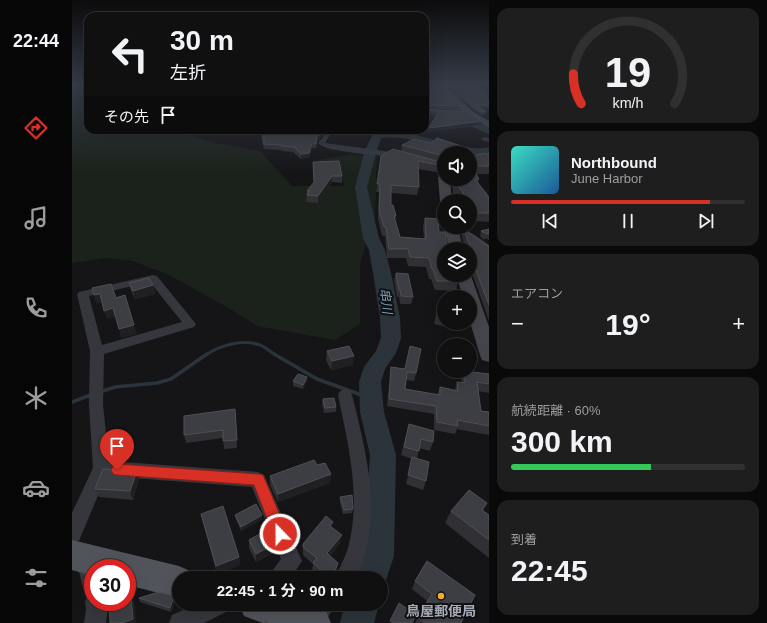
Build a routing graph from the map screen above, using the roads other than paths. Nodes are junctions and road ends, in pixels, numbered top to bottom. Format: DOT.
graph roads {
  1 [pos="471,114"];
  2 [pos="489,125"];
  3 [pos="328,134"];
  4 [pos="409,158"];
  5 [pos="467,234"];
  6 [pos="489,250"];
  7 [pos="466,282"];
  8 [pos="97,351"];
  9 [pos="489,355"];
  10 [pos="345,395"];
  11 [pos="101,468"];
  12 [pos="76,549"];
  13 [pos="102,559"];
  14 [pos="84,567"];
  15 [pos="136,571"];
  16 [pos="284,571"];
  17 [pos="348,571"];
  18 [pos="172,580"];
  19 [pos="95,611"];
  20 [pos="205,611"];
  21 [pos="292,611"];
  22 [pos="317,616"];
  23 [pos="95,623"];
  24 [pos="180,623"];
  1 -- 2 [label="main road"];
  3 -- 4 [label="street"];
  5 -- 6 [label="street"];
  7 -- 9 [label="main road"];
  8 -- 8 [label="street"];
  8 -- 11 [label="street"];
  10 -- 17 [label="street"];
  11 -- 12 [label="street"];
  11 -- 16 [label="street"];
  12 -- 13 [label="main road"];
  12 -- 14 [label="street"];
  15 -- 18 [label="main road"];
  19 -- 23 [label="street"];
  20 -- 24 [label="street"];
  21 -- 22 [label="main road"];
}
